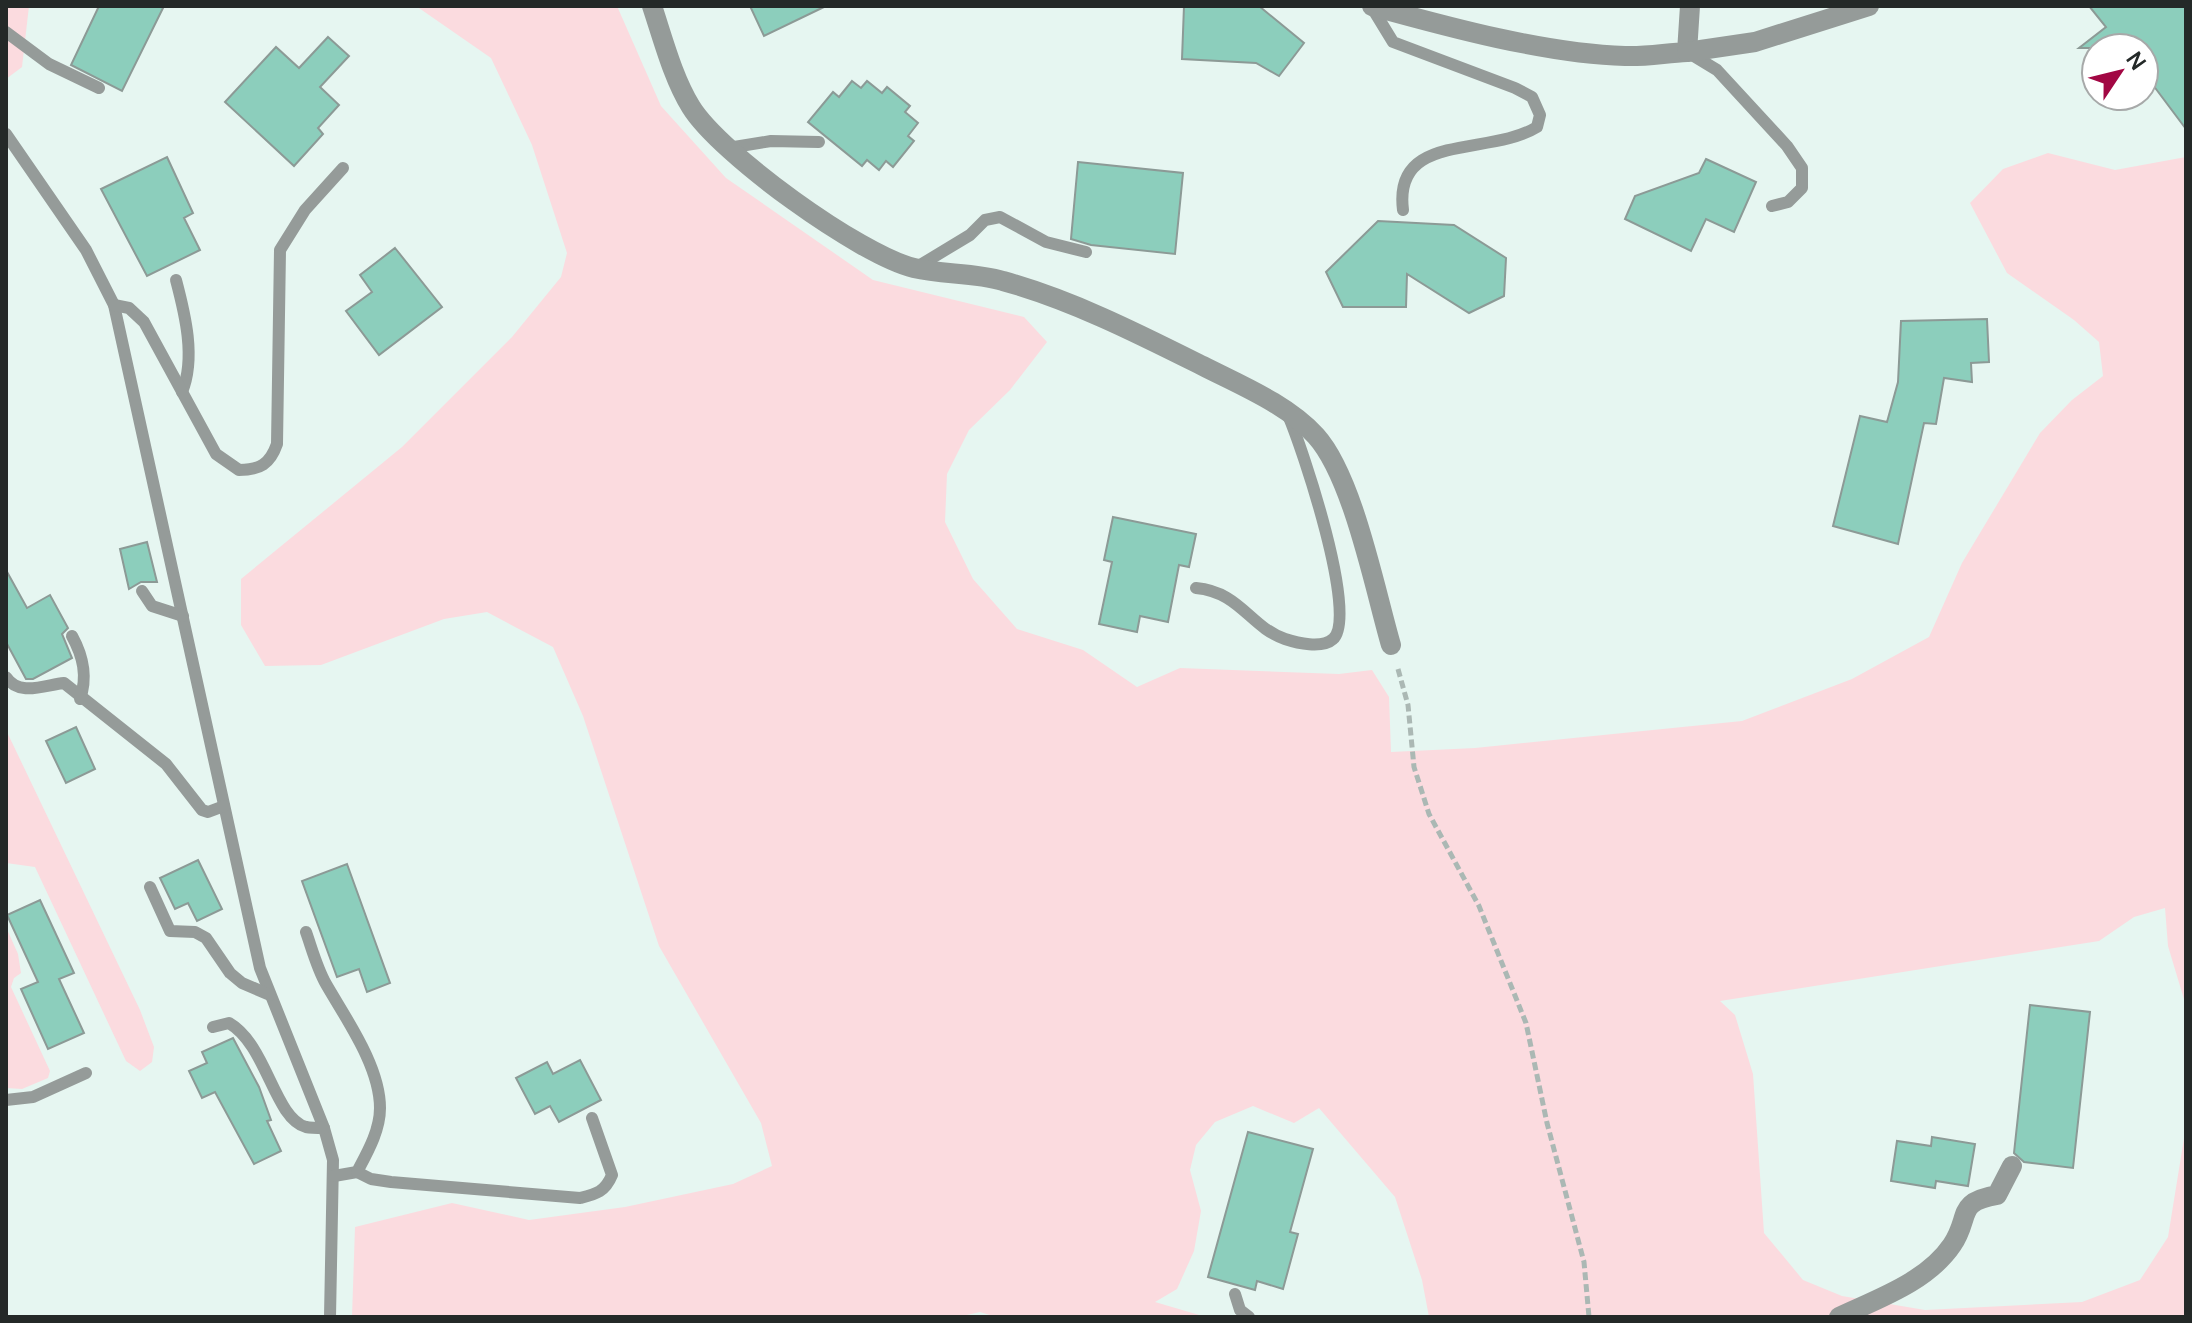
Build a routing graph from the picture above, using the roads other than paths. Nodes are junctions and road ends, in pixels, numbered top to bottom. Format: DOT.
graph roads {
  1 [pos="652,6"];
  2 [pos="1371,6"];
  3 [pos="1690,6"];
  4 [pos="1869,6"];
  5 [pos="6,32"];
  6 [pos="1687,52"];
  7 [pos="99,88"];
  8 [pos="6,134"];
  9 [pos="819,142"];
  10 [pos="728,148"];
  11 [pos="343,168"];
  12 [pos="1772,206"];
  13 [pos="1403,210"];
  14 [pos="1086,252"];
  15 [pos="914,268"];
  16 [pos="176,280"];
  17 [pos="114,305"];
  18 [pos="182,392"];
  19 [pos="1286,412"];
  20 [pos="1196,588"];
  21 [pos="142,591"];
  22 [pos="183,616"];
  23 [pos="72,636"];
  24 [pos="1391,645"];
  25 [pos="6,677"];
  26 [pos="80,699"];
  27 [pos="224,806"];
  28 [pos="150,887"];
  29 [pos="306,932"];
  30 [pos="270,995"];
  31 [pos="213,1027"];
  32 [pos="86,1073"];
  33 [pos="6,1100"];
  34 [pos="592,1118"];
  35 [pos="324,1128"];
  36 [pos="2012,1166"];
  37 [pos="357,1172"];
  38 [pos="334,1176"];
  39 [pos="1235,1294"];
  40 [pos="330,1317"];
  41 [pos="1249,1317"];
  42 [pos="1839,1317"];
  1 -- 10 [label="street"];
  2 -- 6 [label="street"];
  2 -- 13 [label="lane"];
  3 -- 6 [label="street"];
  4 -- 6 [label="street"];
  5 -- 7 [label="lane"];
  6 -- 12 [label="lane"];
  8 -- 17 [label="lane"];
  9 -- 10 [label="lane"];
  10 -- 15 [label="street"];
  11 -- 18 [label="lane"];
  14 -- 15 [label="lane"];
  15 -- 19 [label="street"];
  16 -- 18 [label="lane"];
  17 -- 18 [label="lane"];
  17 -- 22 [label="lane"];
  19 -- 20 [label="lane"];
  19 -- 24 [label="street"];
  21 -- 22 [label="lane"];
  22 -- 27 [label="lane"];
  23 -- 26 [label="lane"];
  25 -- 26 [label="lane"];
  26 -- 27 [label="lane"];
  27 -- 30 [label="lane"];
  28 -- 30 [label="lane"];
  29 -- 37 [label="lane"];
  30 -- 35 [label="lane"];
  31 -- 35 [label="lane"];
  32 -- 33 [label="lane"];
  34 -- 37 [label="lane"];
  35 -- 38 [label="lane"];
  36 -- 42 [label="street"];
  37 -- 38 [label="lane"];
  38 -- 40 [label="lane"];
  39 -- 41 [label="lane"];
}
